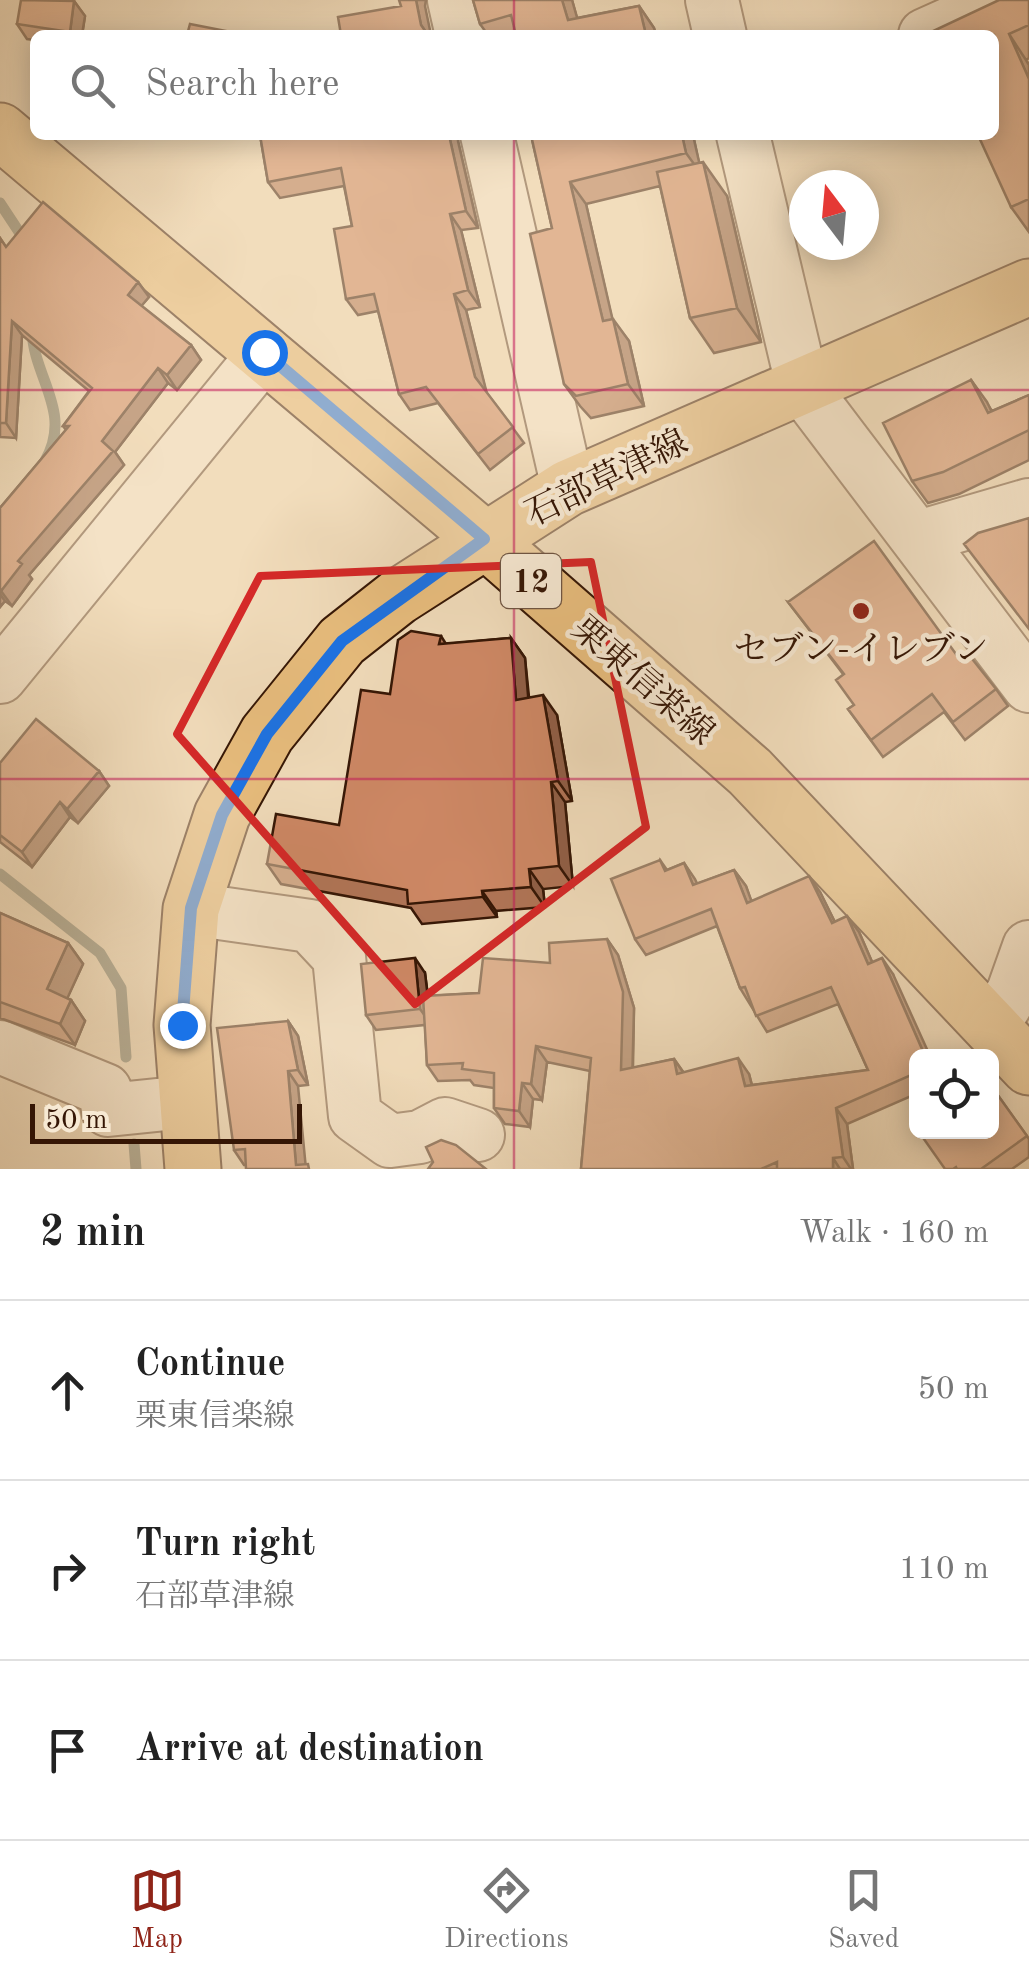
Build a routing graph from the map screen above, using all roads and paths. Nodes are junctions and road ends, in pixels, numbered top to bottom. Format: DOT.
graph roads {
  1 [pos="454,0"];
  2 [pos="712,0"];
  3 [pos="1003,0"];
  4 [pos="461,30"];
  5 [pos="719,30"];
  6 [pos="936,30"];
  7 [pos="0,130"];
  8 [pos="488,140"];
  9 [pos="744,140"];
  10 [pos="1029,287"];
  11 [pos="264,352"];
  12 [pos="802,388"];
  13 [pos="568,488"];
  14 [pos="1029,505"];
  15 [pos="920,537"];
  16 [pos="484,539"];
  17 [pos="0,677"];
  18 [pos="1029,686"];
  19 [pos="191,908"];
  20 [pos="1029,947"];
  21 [pos="992,1027"];
  22 [pos="0,1047"];
  23 [pos="1029,1067"];
  24 [pos="186,1102"];
  25 [pos="478,1135"];
  26 [pos="193,1169"];
  1 -- 4 [label="street"];
  2 -- 5 [label="street"];
  3 -- 6 [label="street"];
  7 -- 11 [label="main road, 栗東信楽線 / 12"];
  8 -- 13 [label="street"];
  9 -- 12 [label="street"];
  10 -- 12 [label="main road, 石部草津線"];
  11 -- 16 [label="main road, 栗東信楽線 / 12"];
  11 -- 17 [label="street"];
  12 -- 13 [label="main road, 石部草津線"];
  12 -- 15 [label="street"];
  13 -- 16 [label="main road, 石部草津線"];
  14 -- 15 [label="street"];
  15 -- 18 [label="street"];
  16 -- 19 [label="main road, 石部草津線"];
  16 -- 21 [label="main road, 栗東信楽線 / 12"];
  19 -- 24 [label="main road, 石部草津線"];
  19 -- 25 [label="street"];
  20 -- 21 [label="street"];
  21 -- 23 [label="main road, 栗東信楽線 / 12"];
  22 -- 24 [label="street"];
  24 -- 26 [label="main road, 石部草津線"];
}
